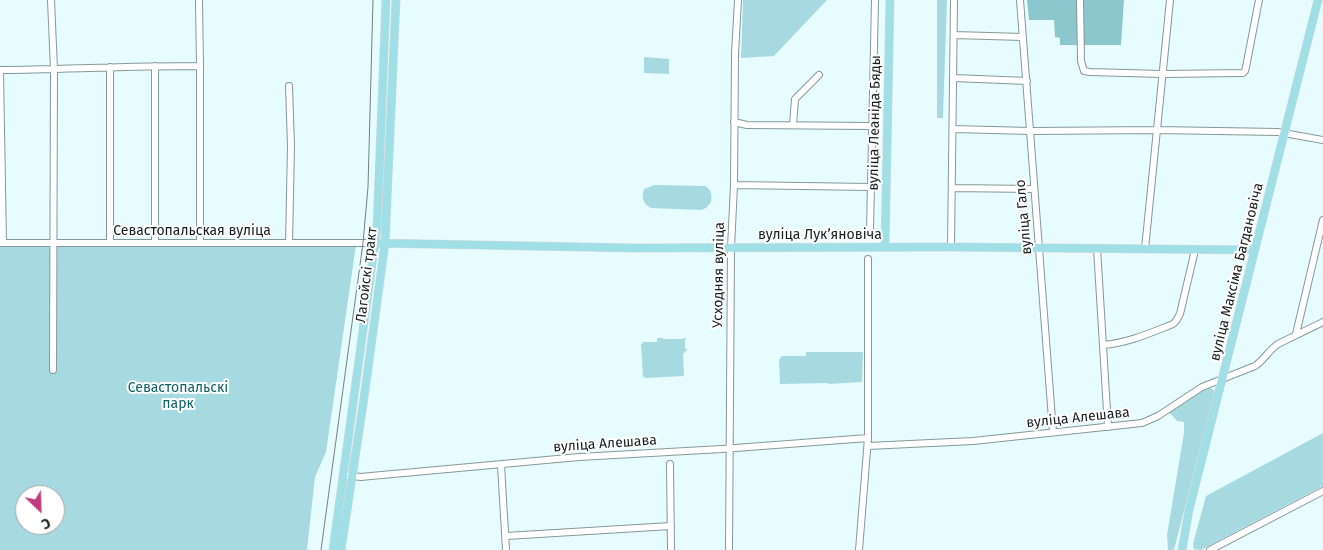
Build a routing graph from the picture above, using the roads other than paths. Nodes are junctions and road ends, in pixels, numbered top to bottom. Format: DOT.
graph roads {
  1 [pos="52,0"];
  2 [pos="199,0"];
  3 [pos="386,0"];
  4 [pos="396,0"];
  5 [pos="738,0"];
  6 [pos="875,0"];
  7 [pos="890,0"];
  8 [pos="954,0"];
  9 [pos="1020,0"];
  10 [pos="1080,0"];
  11 [pos="1170,0"];
  12 [pos="1260,0"];
  13 [pos="1318,0"];
  14 [pos="954,34"];
  15 [pos="1023,37"];
  16 [pos="155,66"];
  17 [pos="200,66"];
  18 [pos="110,67"];
  19 [pos="54,69"];
  20 [pos="0,71"];
  21 [pos="1162,74"];
  22 [pos="819,75"];
  23 [pos="954,78"];
  24 [pos="1026,80"];
  25 [pos="289,86"];
  26 [pos="734,122"];
  27 [pos="793,125"];
  28 [pos="872,126"];
  29 [pos="953,129"];
  30 [pos="1031,130"];
  31 [pos="1157,130"];
  32 [pos="1284,133"];
  33 [pos="1323,140"];
  34 [pos="734,185"];
  35 [pos="871,187"];
  36 [pos="952,188"];
  37 [pos="1034,190"];
  38 [pos="1323,220"];
  39 [pos="870,230"];
  40 [pos="2,243"];
  41 [pos="53,243"];
  42 [pos="110,243"];
  43 [pos="155,243"];
  44 [pos="200,243"];
  45 [pos="289,243"];
  46 [pos="375,243"];
  47 [pos="384,243"];
  48 [pos="885,247"];
  49 [pos="951,247"];
  50 [pos="731,248"];
  51 [pos="1040,248"];
  52 [pos="1097,248"];
  53 [pos="1146,249"];
  54 [pos="1194,250"];
  55 [pos="1255,250"];
  56 [pos="868,259"];
  57 [pos="1323,322"];
  58 [pos="1296,334"];
  59 [pos="1103,345"];
  60 [pos="53,370"];
  61 [pos="1223,378"];
  62 [pos="1108,427"];
  63 [pos="1053,432"];
  64 [pos="868,438"];
  65 [pos="868,446"];
  66 [pos="730,448"];
  67 [pos="670,464"];
  68 [pos="501,465"];
  69 [pos="344,475"];
  70 [pos="353,476"];
  71 [pos="1323,491"];
  72 [pos="671,526"];
  73 [pos="506,536"];
  74 [pos="333,550"];
  75 [pos="341,550"];
  76 [pos="506,550"];
  77 [pos="671,550"];
  78 [pos="729,550"];
  79 [pos="859,550"];
  80 [pos="1182,550"];
  81 [pos="1210,550"];
  1 -- 19 [label="street"];
  2 -- 17 [label="street"];
  3 -- 46 [label="main road, Лагойскі тракт"];
  4 -- 47 [label="main road, Лагойскі тракт"];
  5 -- 26 [label="street, Усходняя вуліца"];
  6 -- 28 [label="street"];
  7 -- 48 [label="main road, вуліца Леаніда Бяды"];
  8 -- 14 [label="street"];
  9 -- 15 [label="street, вуліца Гало"];
  10 -- 21 [label="street"];
  11 -- 21 [label="street"];
  12 -- 21 [label="street"];
  13 -- 32 [label="main road, вуліца Максіма Багдановіча"];
  14 -- 15 [label="street"];
  14 -- 23 [label="street"];
  15 -- 24 [label="street, вуліца Гало"];
  16 -- 17 [label="street"];
  16 -- 18 [label="street"];
  16 -- 43 [label="street"];
  17 -- 44 [label="street"];
  18 -- 19 [label="street"];
  18 -- 42 [label="street"];
  19 -- 20 [label="street"];
  19 -- 41 [label="street"];
  20 -- 40 [label="street"];
  21 -- 31 [label="street"];
  22 -- 27 [label="street"];
  23 -- 24 [label="street"];
  23 -- 29 [label="street"];
  24 -- 30 [label="street, вуліца Гало"];
  25 -- 45 [label="street"];
  26 -- 27 [label="street"];
  26 -- 34 [label="street, Усходняя вуліца"];
  27 -- 28 [label="street"];
  28 -- 35 [label="street"];
  29 -- 30 [label="street"];
  29 -- 36 [label="street"];
  30 -- 31 [label="street"];
  30 -- 37 [label="street, вуліца Гало"];
  31 -- 32 [label="street"];
  31 -- 53 [label="street"];
  32 -- 33 [label="street"];
  32 -- 55 [label="main road, вуліца Максіма Багдановіча"];
  34 -- 35 [label="street"];
  34 -- 50 [label="street, Усходняя вуліца"];
  35 -- 39 [label="street"];
  36 -- 37 [label="street"];
  36 -- 49 [label="street"];
  37 -- 51 [label="street, вуліца Гало"];
  38 -- 58 [label="street"];
  40 -- 41 [label="street, Севастопальская вуліца"];
  41 -- 42 [label="street, Севастопальская вуліца"];
  41 -- 60 [label="street"];
  42 -- 43 [label="street, Севастопальская вуліца"];
  43 -- 44 [label="street, Севастопальская вуліца"];
  44 -- 45 [label="street, Севастопальская вуліца"];
  45 -- 46 [label="street, Севастопальская вуліца"];
  46 -- 47 [label="main road, Севастопальская вуліца"];
  46 -- 69 [label="main road, Лагойскі тракт"];
  47 -- 50 [label="main road, вуліца Лукʼяновіча"];
  47 -- 70 [label="main road, Лагойскі тракт"];
  48 -- 49 [label="main road, вуліца Лукʼяновіча"];
  48 -- 50 [label="main road, вуліца Лукʼяновіча"];
  49 -- 51 [label="main road, вуліца Лукʼяновіча"];
  50 -- 66 [label="street, Усходняя вуліца"];
  51 -- 52 [label="main road, вуліца Лукʼяновіча"];
  51 -- 63 [label="street, вуліца Гало"];
  52 -- 53 [label="main road, вуліца Лукʼяновіча"];
  52 -- 59 [label="street"];
  53 -- 54 [label="main road, вуліца Лукʼяновіча"];
  54 -- 55 [label="main road, вуліца Лукʼяновіча"];
  54 -- 59 [label="street"];
  55 -- 61 [label="main road, вуліца Максіма Багдановіча"];
  56 -- 64 [label="street"];
  57 -- 58 [label="street, вуліца Алешава"];
  58 -- 61 [label="street, вуліца Алешава"];
  59 -- 62 [label="street"];
  61 -- 62 [label="street, вуліца Алешава"];
  61 -- 80 [label="main road, вуліца Максіма Багдановіча"];
  62 -- 63 [label="street, вуліца Алешава"];
  63 -- 65 [label="street, вуліца Алешава"];
  64 -- 65 [label="street"];
  64 -- 66 [label="street, вуліца Алешава"];
  65 -- 79 [label="street"];
  66 -- 68 [label="street, вуліца Алешава"];
  66 -- 78 [label="street, Усходняя вуліца"];
  67 -- 72 [label="street"];
  68 -- 70 [label="street, вуліца Алешава"];
  68 -- 73 [label="street"];
  69 -- 70 [label="street, вуліца Алешава"];
  69 -- 74 [label="main road, Лагойскі тракт"];
  70 -- 75 [label="main road, Лагойскі тракт"];
  71 -- 81 [label="street"];
  72 -- 73 [label="street"];
  72 -- 77 [label="street"];
  73 -- 76 [label="street"];
}
